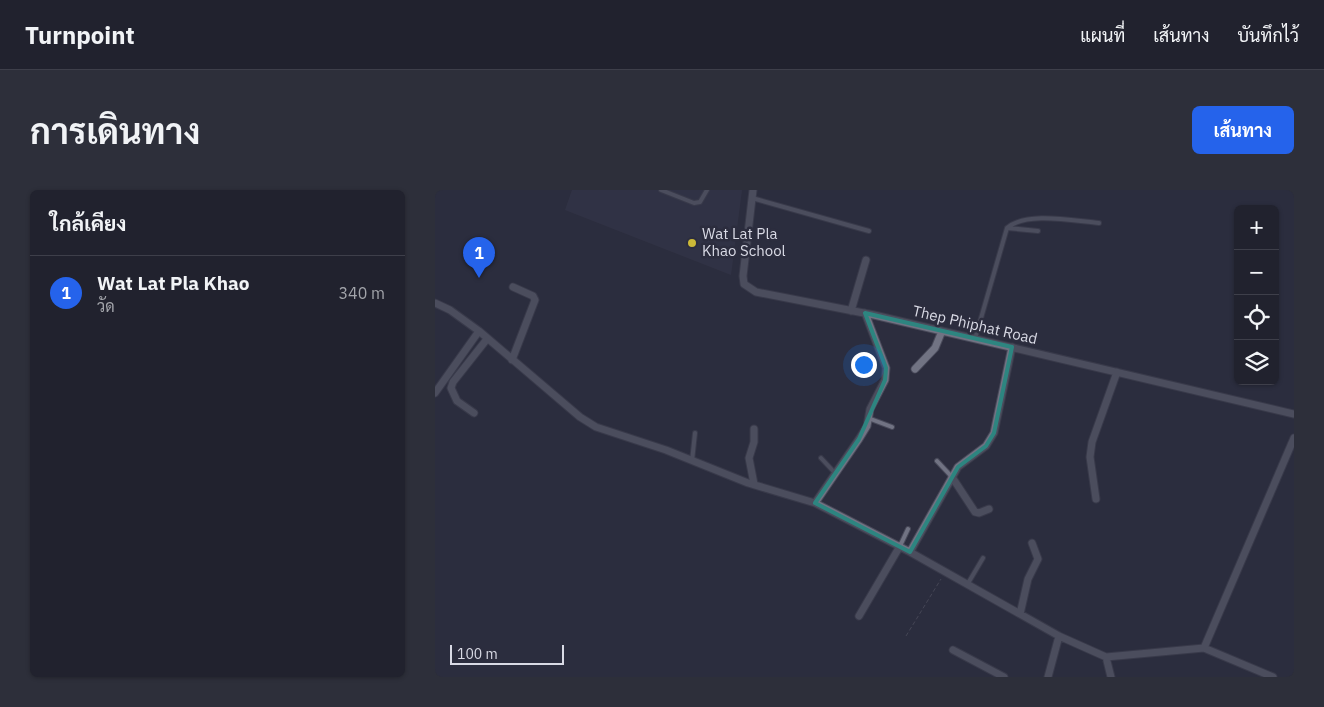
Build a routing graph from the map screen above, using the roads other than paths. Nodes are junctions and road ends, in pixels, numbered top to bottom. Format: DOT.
graph roads {
  1 [pos="661,190"];
  2 [pos="707,190"];
  3 [pos="753,194"];
  4 [pos="1099,223"];
  5 [pos="1007,228"];
  6 [pos="1039,231"];
  7 [pos="869,232"];
  8 [pos="866,260"];
  9 [pos="513,287"];
  10 [pos="435,303"];
  11 [pos="851,311"];
  12 [pos="865,313"];
  13 [pos="479,331"];
  14 [pos="942,331"];
  15 [pos="487,339"];
  16 [pos="975,339"];
  17 [pos="1012,347"];
  18 [pos="512,360"];
  19 [pos="915,369"];
  20 [pos="1117,372"];
  21 [pos="435,394"];
  22 [pos="474,413"];
  23 [pos="1294,414"];
  24 [pos="868,418"];
  25 [pos="892,427"];
  26 [pos="754,429"];
  27 [pos="695,433"];
  28 [pos="1294,438"];
  29 [pos="821,458"];
  30 [pos="692,461"];
  31 [pos="937,461"];
  32 [pos="836,474"];
  33 [pos="952,477"];
  34 [pos="754,484"];
  35 [pos="1096,498"];
  36 [pos="815,503"];
  37 [pos="989,509"];
  38 [pos="908,529"];
  39 [pos="1032,543"];
  40 [pos="900,546"];
  41 [pos="910,552"];
  42 [pos="983,558"];
  43 [pos="967,585"];
  44 [pos="1020,614"];
  45 [pos="859,616"];
  46 [pos="1059,636"];
  47 [pos="1204,648"];
  48 [pos="953,650"];
  49 [pos="1106,657"];
  50 [pos="1269,676"];
  51 [pos="1004,677"];
  52 [pos="1049,677"];
  53 [pos="1111,677"];
  1 -- 2 [label="lane"];
  3 -- 7 [label="lane"];
  3 -- 11 [label="street, Thep Phiphat Road"];
  4 -- 5 [label="lane"];
  5 -- 6 [label="lane"];
  5 -- 16 [label="lane"];
  8 -- 11 [label="street"];
  9 -- 18 [label="street"];
  10 -- 13 [label="street"];
  11 -- 12 [label="street, Thep Phiphat Road"];
  12 -- 14 [label="street, Thep Phiphat Road"];
  12 -- 24 [label="street"];
  13 -- 15 [label="street"];
  13 -- 21 [label="street"];
  14 -- 16 [label="street, Thep Phiphat Road"];
  14 -- 19 [label="street"];
  15 -- 18 [label="street"];
  15 -- 22 [label="street"];
  16 -- 17 [label="street, Thep Phiphat Road"];
  17 -- 20 [label="street, Thep Phiphat Road"];
  17 -- 33 [label="street"];
  18 -- 30 [label="street"];
  20 -- 23 [label="street, Thep Phiphat Road"];
  20 -- 35 [label="street"];
  24 -- 25 [label="lane"];
  24 -- 32 [label="street"];
  26 -- 34 [label="street"];
  27 -- 30 [label="lane"];
  28 -- 47 [label="street"];
  29 -- 32 [label="lane"];
  30 -- 34 [label="street"];
  31 -- 33 [label="lane"];
  32 -- 36 [label="street"];
  33 -- 37 [label="street"];
  33 -- 41 [label="street"];
  34 -- 36 [label="street"];
  36 -- 40 [label="street"];
  38 -- 40 [label="lane"];
  39 -- 44 [label="street"];
  40 -- 41 [label="street"];
  40 -- 45 [label="street"];
  41 -- 43 [label="street"];
  42 -- 43 [label="lane"];
  43 -- 44 [label="street"];
  44 -- 46 [label="street"];
  46 -- 49 [label="street"];
  46 -- 52 [label="street"];
  47 -- 49 [label="street"];
  47 -- 50 [label="street"];
  48 -- 51 [label="street"];
  49 -- 53 [label="street"];
}
